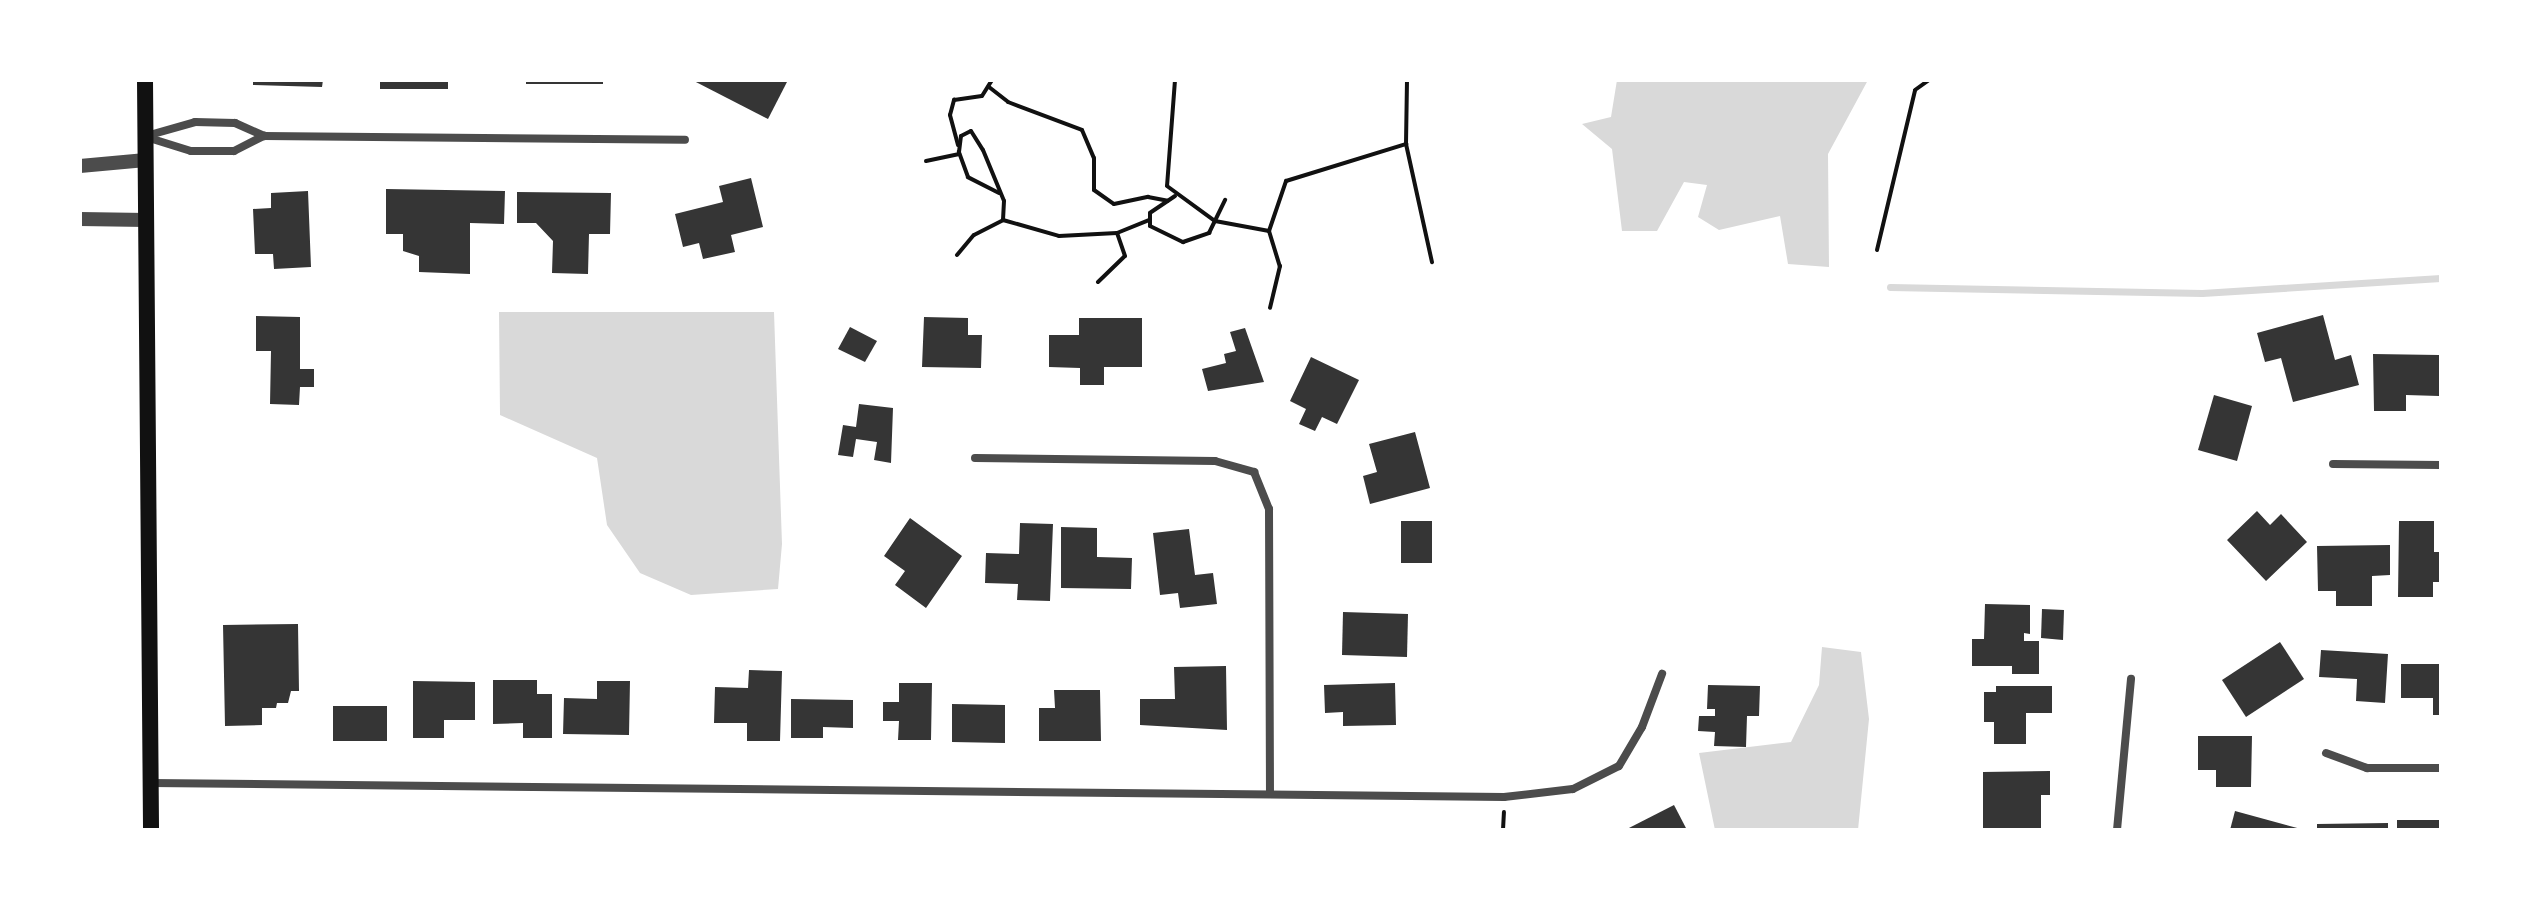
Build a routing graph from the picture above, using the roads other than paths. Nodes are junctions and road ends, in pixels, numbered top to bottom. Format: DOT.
graph roads {
  1 [pos="145,80"];
  2 [pos="264,136"];
  3 [pos="146,137"];
  4 [pos="685,140"];
  5 [pos="146,160"];
  6 [pos="80,166"];
  7 [pos="80,219"];
  8 [pos="146,220"];
  9 [pos="975,458"];
  10 [pos="2333,464"];
  11 [pos="2441,465"];
  12 [pos="1662,674"];
  13 [pos="2131,679"];
  14 [pos="2326,753"];
  15 [pos="2441,768"];
  16 [pos="150,783"];
  17 [pos="1270,793"];
  18 [pos="151,830"];
  19 [pos="2117,830"];
  1 -- 3 [label="main road"];
  2 -- 3 [label="street"];
  2 -- 3 [label="street"];
  2 -- 4 [label="street"];
  3 -- 5 [label="main road"];
  5 -- 6 [label="street"];
  5 -- 8 [label="main road"];
  7 -- 8 [label="street"];
  8 -- 16 [label="main road"];
  9 -- 17 [label="street"];
  10 -- 11 [label="street"];
  12 -- 17 [label="street"];
  13 -- 19 [label="street"];
  14 -- 15 [label="street"];
  16 -- 17 [label="street"];
  16 -- 18 [label="main road"];
}
